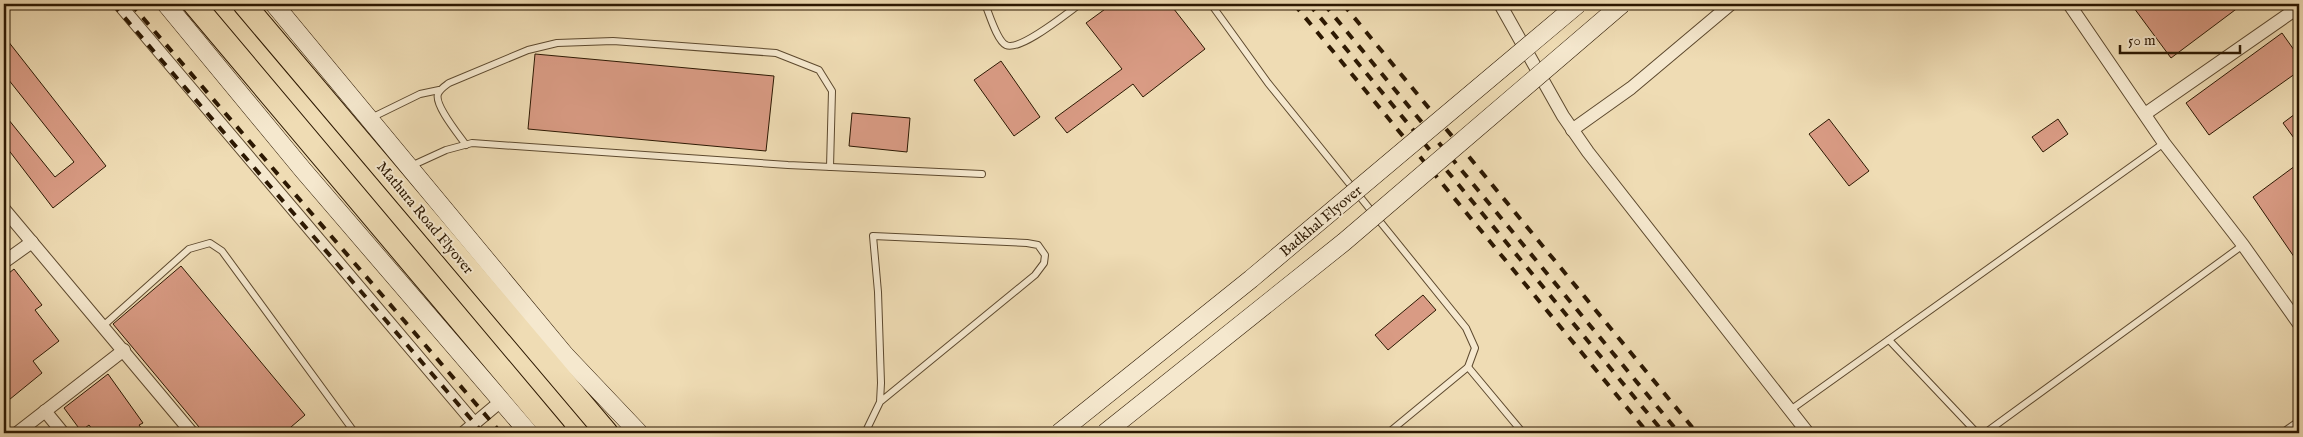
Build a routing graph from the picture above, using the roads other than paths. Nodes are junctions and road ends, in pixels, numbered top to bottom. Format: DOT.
graph roads {
  1 [pos="7,4"];
  2 [pos="119,4"];
  3 [pos="166,4"];
  4 [pos="194,4"];
  5 [pos="244,4"];
  6 [pos="274,4"];
  7 [pos="985,4"];
  8 [pos="1080,4"];
  9 [pos="1211,4"];
  10 [pos="1500,4"];
  11 [pos="1578,4"];
  12 [pos="1622,4"];
  13 [pos="1731,4"];
  14 [pos="2070,4"];
  15 [pos="4,7"];
  16 [pos="2298,11"];
  17 [pos="439,90"];
  18 [pos="2145,114"];
  19 [pos="369,119"];
  20 [pos="1572,130"];
  21 [pos="2164,142"];
  22 [pos="466,145"];
  23 [pos="409,167"];
  24 [pos="830,167"];
  25 [pos="982,174"];
  26 [pos="4,208"];
  27 [pos="32,242"];
  28 [pos="2243,245"];
  29 [pos="4,262"];
  30 [pos="2299,324"];
  31 [pos="103,326"];
  32 [pos="1889,340"];
  33 [pos="124,350"];
  34 [pos="1468,367"];
  35 [pos="500,402"];
  36 [pos="880,402"];
  37 [pos="45,411"];
  38 [pos="1790,411"];
  39 [pos="2299,421"];
  40 [pos="474,424"];
  41 [pos="17,433"];
  42 [pos="63,433"];
  43 [pos="192,433"];
  44 [pos="355,433"];
  45 [pos="464,433"];
  46 [pos="529,433"];
  47 [pos="555,433"];
  48 [pos="607,433"];
  49 [pos="639,433"];
  50 [pos="865,433"];
  51 [pos="1059,433"];
  52 [pos="1105,433"];
  53 [pos="1388,433"];
  54 [pos="1523,433"];
  55 [pos="1808,433"];
  56 [pos="1977,433"];
  57 [pos="1985,433"];
  58 [pos="2282,433"];
  1 -- 15 [label="lane"];
  2 -- 40 [label="street"];
  3 -- 35 [label="main road"];
  4 -- 47 [label="highway"];
  5 -- 48 [label="highway, Mathura Road Flyover"];
  6 -- 19 [label="main road"];
  7 -- 8 [label="lane"];
  9 -- 34 [label="lane"];
  10 -- 20 [label="street"];
  11 -- 51 [label="main road, Badkhal Flyover, bridge"];
  12 -- 52 [label="main road, Badkhal Flyover, bridge"];
  13 -- 20 [label="street"];
  14 -- 18 [label="street"];
  16 -- 18 [label="street"];
  17 -- 19 [label="lane"];
  17 -- 22 [label="lane"];
  17 -- 24 [label="lane"];
  18 -- 21 [label="street"];
  19 -- 23 [label="main road"];
  20 -- 38 [label="street"];
  21 -- 28 [label="street"];
  21 -- 32 [label="lane"];
  22 -- 23 [label="lane"];
  22 -- 24 [label="lane"];
  23 -- 49 [label="main road"];
  24 -- 25 [label="lane"];
  26 -- 27 [label="street"];
  27 -- 29 [label="street"];
  27 -- 31 [label="street"];
  28 -- 30 [label="street"];
  28 -- 57 [label="lane"];
  31 -- 33 [label="street"];
  31 -- 44 [label="lane"];
  32 -- 38 [label="lane"];
  32 -- 56 [label="lane"];
  33 -- 37 [label="street"];
  33 -- 43 [label="street"];
  34 -- 53 [label="lane"];
  34 -- 54 [label="lane"];
  35 -- 40 [label="street"];
  35 -- 46 [label="main road"];
  36 -- 36 [label="lane"];
  36 -- 50 [label="lane"];
  37 -- 41 [label="street"];
  37 -- 42 [label="street"];
  38 -- 55 [label="street"];
  39 -- 58 [label="lane"];
  40 -- 45 [label="street"];
}
